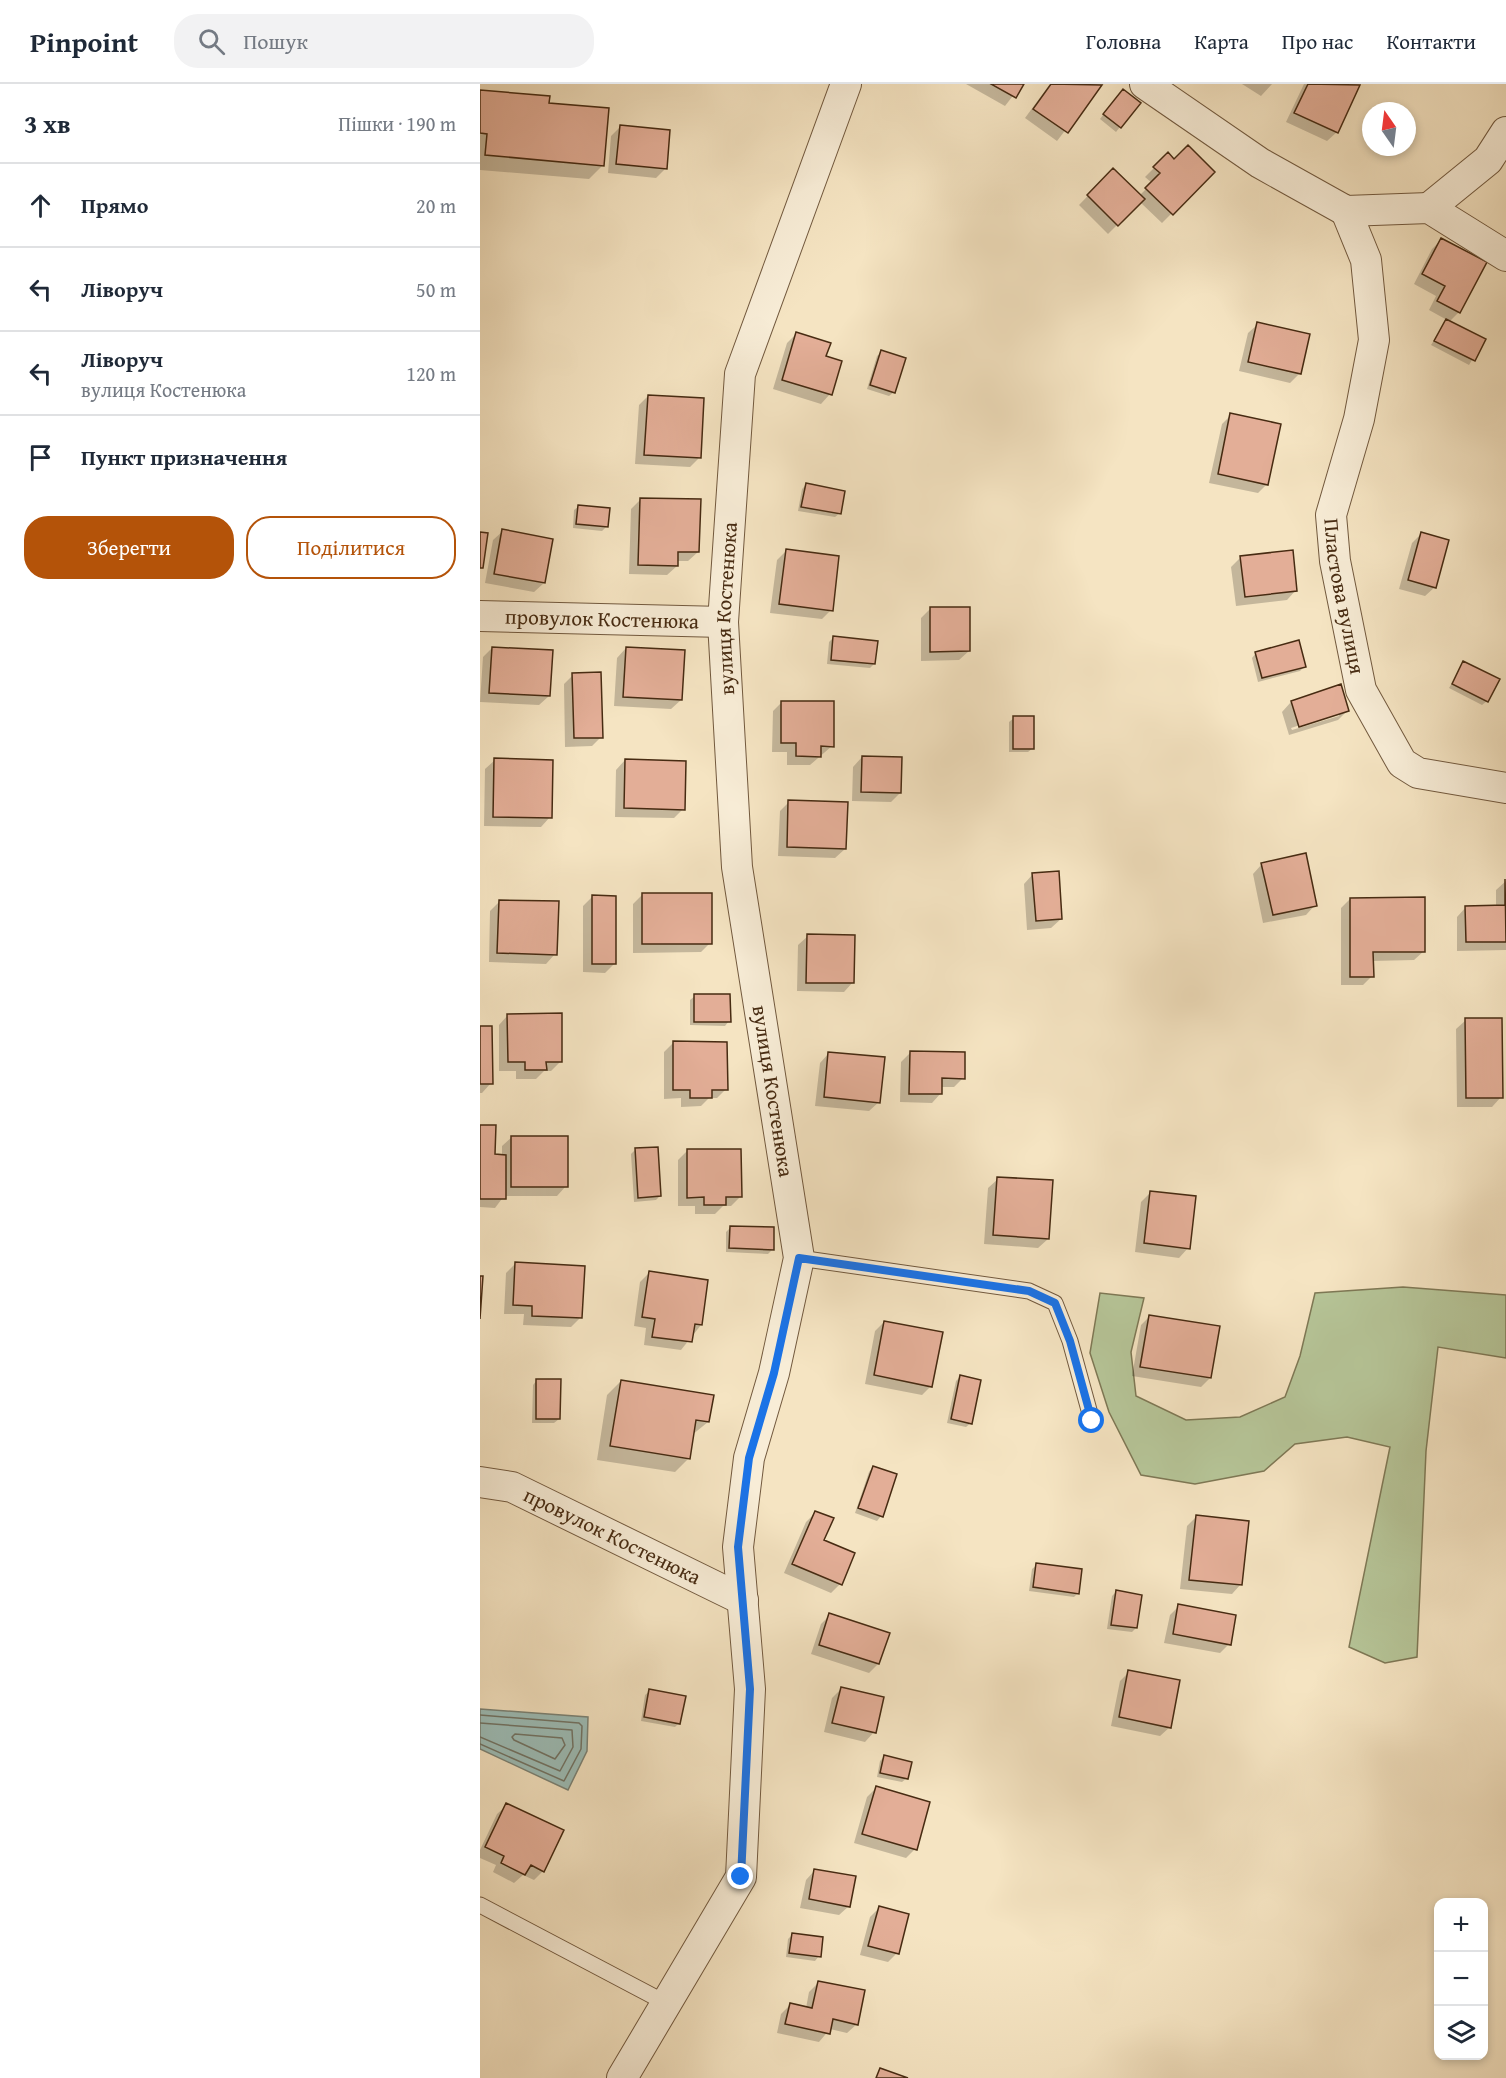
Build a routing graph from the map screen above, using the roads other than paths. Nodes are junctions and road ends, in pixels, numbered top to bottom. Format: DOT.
graph roads {
  1 [pos="846,84"];
  2 [pos="1145,84"];
  3 [pos="1506,132"];
  4 [pos="1429,208"];
  5 [pos="1346,211"];
  6 [pos="1506,256"];
  7 [pos="480,616"];
  8 [pos="723,622"];
  9 [pos="1506,788"];
  10 [pos="799,1258"];
  11 [pos="1092,1421"];
  12 [pos="480,1482"];
  13 [pos="743,1600"];
  14 [pos="480,1905"];
  15 [pos="666,2003"];
  16 [pos="622,2078"];
  1 -- 8 [label="street, вулиця Костенюка"];
  2 -- 5 [label="street"];
  3 -- 4 [label="street"];
  4 -- 5 [label="street"];
  4 -- 6 [label="street"];
  5 -- 9 [label="street, Пластова вулиця"];
  7 -- 8 [label="street, провулок Костенюка"];
  8 -- 10 [label="street, вулиця Костенюка"];
  10 -- 11 [label="lane"];
  10 -- 13 [label="street, вулиця Костенюка"];
  12 -- 13 [label="street, провулок Костенюка"];
  13 -- 15 [label="street, вулиця Костенюка"];
  14 -- 15 [label="lane"];
  15 -- 16 [label="street, вулиця Костенюка"];
}
